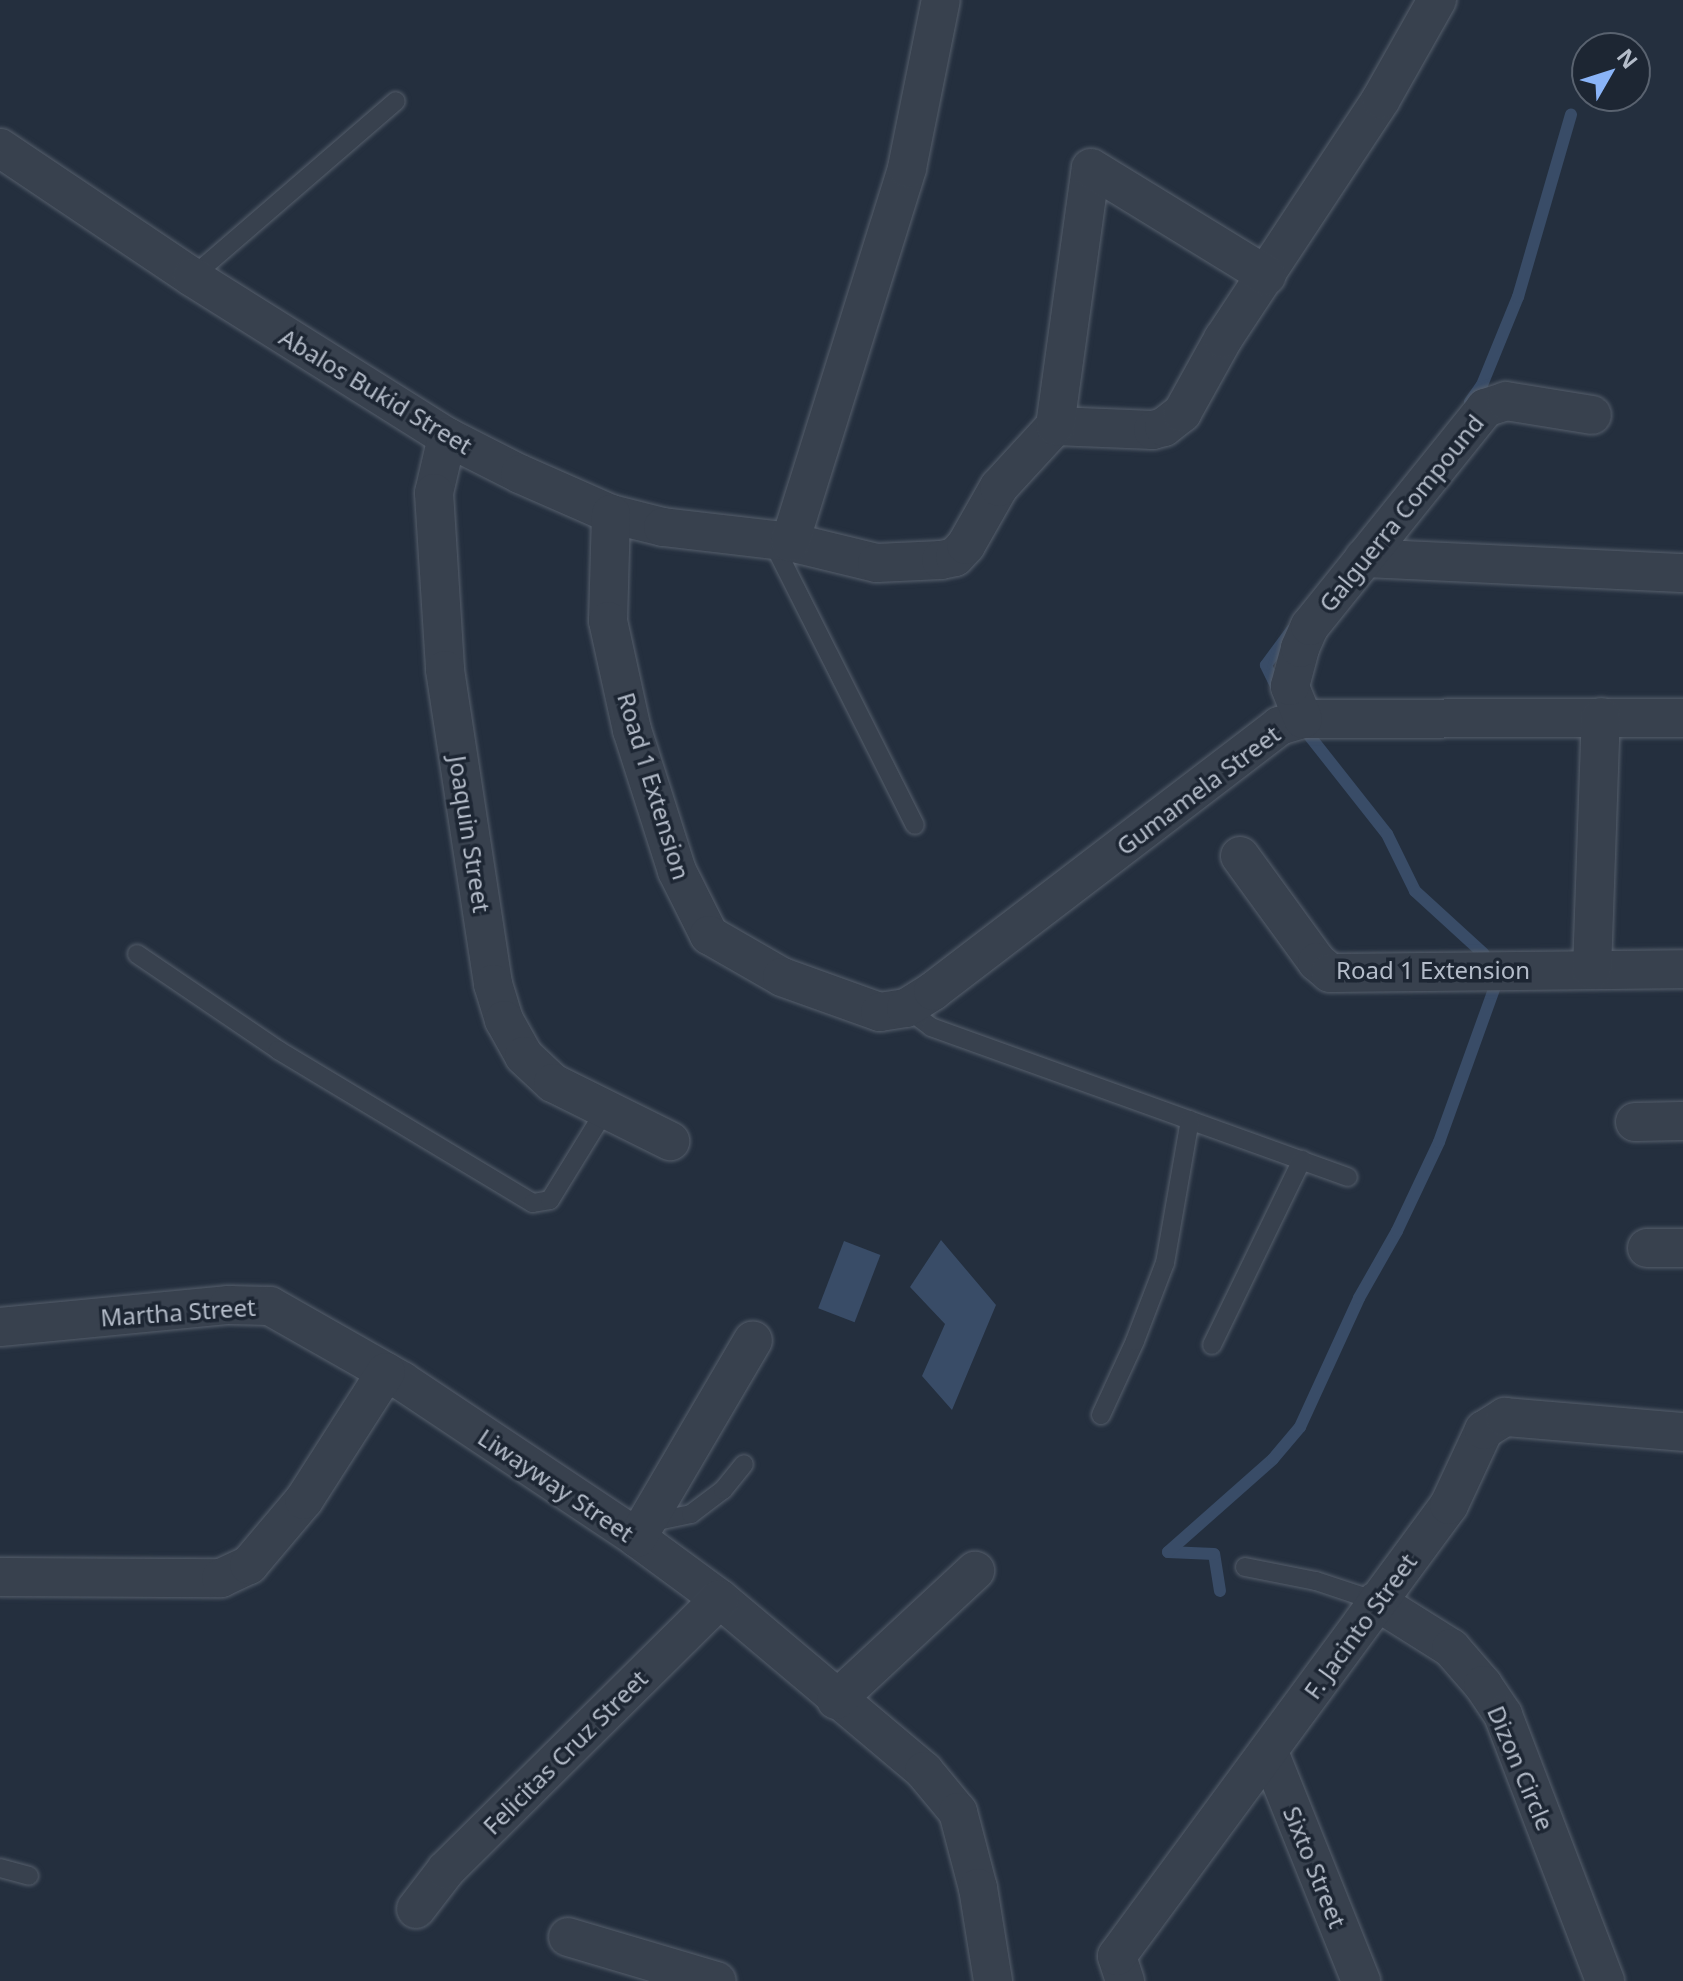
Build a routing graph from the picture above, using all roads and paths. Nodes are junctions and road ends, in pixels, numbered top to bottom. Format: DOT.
graph roads {
  1 [pos="941,0"];
  2 [pos="1437,0"];
  3 [pos="396,101"];
  4 [pos="0,148"];
  5 [pos="1267,276"];
  6 [pos="192,277"];
  7 [pos="1592,415"];
  8 [pos="1055,426"];
  9 [pos="447,437"];
  10 [pos="611,514"];
  11 [pos="780,540"];
  12 [pos="1364,558"];
  13 [pos="1683,573"];
  14 [pos="1601,717"];
  15 [pos="1683,718"];
  16 [pos="1303,719"];
  17 [pos="915,825"];
  18 [pos="1240,856"];
  19 [pos="137,954"];
  20 [pos="1683,969"];
  21 [pos="1592,970"];
  22 [pos="906,1008"];
  23 [pos="606,1109"];
  24 [pos="1190,1120"];
  25 [pos="1683,1121"];
  26 [pos="1635,1122"];
  27 [pos="670,1141"];
  28 [pos="1302,1160"];
  29 [pos="1348,1177"];
  30 [pos="0,1327"];
  31 [pos="753,1340"];
  32 [pos="1212,1345"];
  33 [pos="386,1372"];
  34 [pos="1101,1415"];
  35 [pos="1683,1432"];
  36 [pos="744,1464"];
  37 [pos="641,1531"];
  38 [pos="1245,1567"];
  39 [pos="975,1571"];
  40 [pos="0,1577"];
  41 [pos="720,1599"];
  42 [pos="1376,1601"];
  43 [pos="836,1700"];
  44 [pos="1269,1752"];
  45 [pos="0,1868"];
  46 [pos="29,1876"];
  47 [pos="416,1909"];
  48 [pos="568,1937"];
  49 [pos="717,1981"];
  50 [pos="993,1981"];
  51 [pos="1125,1981"];
  52 [pos="1361,1981"];
  53 [pos="1605,1981"];
  1 -- 11 [label="street"];
  2 -- 5 [label="street"];
  3 -- 6 [label="lane"];
  4 -- 6 [label="street, Abalos Bukid Street"];
  5 -- 8 [label="street"];
  5 -- 8 [label="street"];
  6 -- 9 [label="street, Abalos Bukid Street"];
  7 -- 12 [label="street, Galguerra Compound"];
  8 -- 11 [label="street, Abalos Bukid Street"];
  9 -- 10 [label="street, Abalos Bukid Street"];
  9 -- 23 [label="street, Joaquin Street"];
  10 -- 11 [label="street, Abalos Bukid Street"];
  10 -- 22 [label="street, Road 1 Extension"];
  11 -- 17 [label="lane"];
  12 -- 13 [label="street"];
  12 -- 16 [label="street, Galguerra Compound"];
  14 -- 15 [label="street, Gumamela Street"];
  14 -- 16 [label="street, Gumamela Street"];
  14 -- 21 [label="street"];
  16 -- 22 [label="street, Gumamela Street"];
  18 -- 21 [label="street, Road 1 Extension"];
  19 -- 23 [label="lane"];
  20 -- 21 [label="street, Road 1 Extension"];
  22 -- 24 [label="lane"];
  23 -- 27 [label="street, Joaquin Street"];
  24 -- 28 [label="lane"];
  24 -- 34 [label="lane"];
  25 -- 26 [label="street"];
  28 -- 29 [label="lane"];
  28 -- 32 [label="lane"];
  30 -- 33 [label="street, Martha Street"];
  31 -- 37 [label="street"];
  33 -- 37 [label="street, Liwayway Street"];
  33 -- 40 [label="street"];
  35 -- 42 [label="street, F. Jacinto Street"];
  36 -- 37 [label="lane"];
  37 -- 41 [label="street, Liwayway Street"];
  38 -- 42 [label="lane"];
  39 -- 43 [label="street"];
  41 -- 43 [label="street, Liwayway Street"];
  41 -- 47 [label="street, Felicitas Cruz Street"];
  42 -- 44 [label="street, F. Jacinto Street"];
  42 -- 53 [label="street, Dizon Circle"];
  43 -- 50 [label="street, Liwayway Street"];
  44 -- 51 [label="street, F. Jacinto Street"];
  44 -- 52 [label="street, Sixto Street"];
  45 -- 46 [label="lane"];
  48 -- 49 [label="street"];
}
